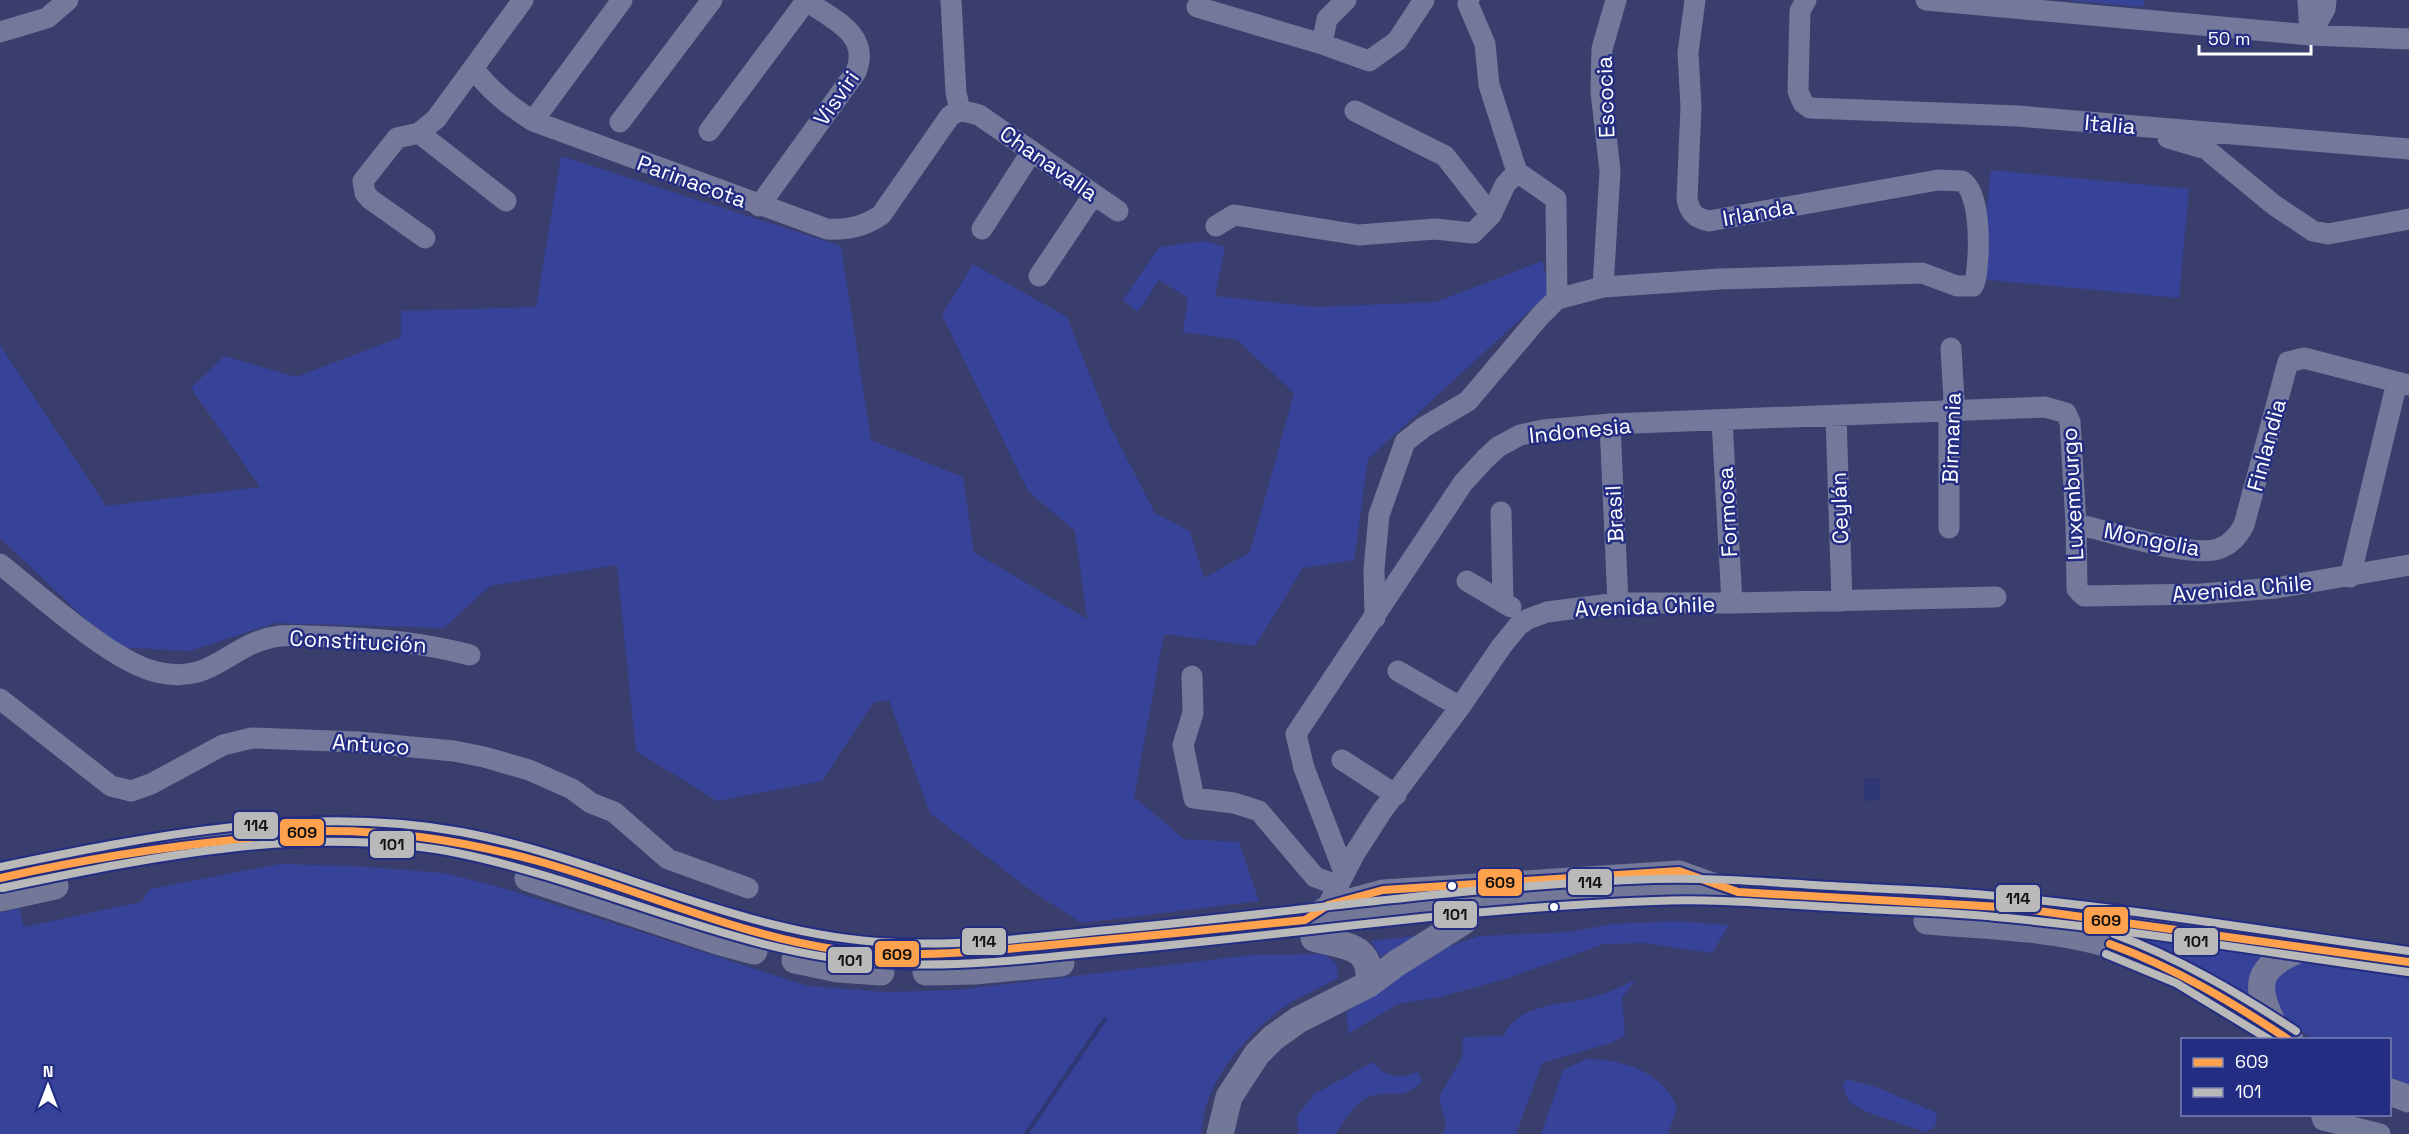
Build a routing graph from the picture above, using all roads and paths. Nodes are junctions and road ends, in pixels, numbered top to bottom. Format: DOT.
graph roads {
  1 [pos="68,0"];
  2 [pos="523,0"];
  3 [pos="621,0"];
  4 [pos="712,0"];
  5 [pos="806,0"];
  6 [pos="951,0"];
  7 [pos="1346,0"];
  8 [pos="1424,0"];
  9 [pos="1469,0"];
  10 [pos="1616,0"];
  11 [pos="1695,0"];
  12 [pos="1926,0"];
  13 [pos="2308,0"];
  14 [pos="2326,0"];
  15 [pos="1803,6"];
  16 [pos="1197,8"];
  17 [pos="0,33"];
  18 [pos="2310,35"];
  19 [pos="2409,39"];
  20 [pos="1322,44"];
  21 [pos="474,69"];
  22 [pos="1355,111"];
  23 [pos="970,113"];
  24 [pos="533,121"];
  25 [pos="620,122"];
  26 [pos="2121,125"];
  27 [pos="709,130"];
  28 [pos="419,133"];
  29 [pos="2409,149"];
  30 [pos="1032,151"];
  31 [pos="1517,172"];
  32 [pos="1094,194"];
  33 [pos="506,201"];
  34 [pos="759,206"];
  35 [pos="1118,211"];
  36 [pos="1491,215"];
  37 [pos="2409,219"];
  38 [pos="1216,226"];
  39 [pos="982,229"];
  40 [pos="425,238"];
  41 [pos="1039,276"];
  42 [pos="1604,287"];
  43 [pos="1557,299"];
  44 [pos="1951,348"];
  45 [pos="2403,383"];
  46 [pos="2054,409"];
  47 [pos="1949,410"];
  48 [pos="1836,416"];
  49 [pos="1722,420"];
  50 [pos="1610,424"];
  51 [pos="1501,512"];
  52 [pos="2076,524"];
  53 [pos="1949,528"];
  54 [pos="2227,545"];
  55 [pos="0,564"];
  56 [pos="2409,565"];
  57 [pos="2350,577"];
  58 [pos="1467,581"];
  59 [pos="2077,589"];
  60 [pos="1996,597"];
  61 [pos="1503,601"];
  62 [pos="1842,601"];
  63 [pos="1618,603"];
  64 [pos="1732,603"];
  65 [pos="1375,618"];
  66 [pos="1528,619"];
  67 [pos="470,655"];
  68 [pos="1398,671"];
  69 [pos="1192,676"];
  70 [pos="0,699"];
  71 [pos="1461,707"];
  72 [pos="1342,760"];
  73 [pos="1396,795"];
  74 [pos="1340,878"];
  75 [pos="2,882"];
  76 [pos="748,888"];
  77 [pos="1383,890"];
  78 [pos="1738,892"];
  79 [pos="1328,905"];
  80 [pos="1464,921"];
  81 [pos="1310,929"];
  82 [pos="2303,948"];
  83 [pos="2409,962"];
  84 [pos="1369,984"];
  85 [pos="2283,1035"];
  86 [pos="2391,1092"];
  87 [pos="2409,1099"];
  88 [pos="2322,1116"];
  89 [pos="1220,1134"];
  90 [pos="2380,1134"];
  1 -- 17 [label="street"];
  2 -- 21 [label="street"];
  3 -- 24 [label="street"];
  4 -- 25 [label="street"];
  5 -- 27 [label="street"];
  5 -- 34 [label="street, Visviri"];
  6 -- 23 [label="street"];
  7 -- 20 [label="street"];
  8 -- 20 [label="street"];
  9 -- 31 [label="street"];
  10 -- 42 [label="street, Escocia"];
  11 -- 42 [label="street, Irlanda"];
  12 -- 18 [label="street"];
  13 -- 18 [label="street"];
  14 -- 18 [label="street"];
  15 -- 26 [label="street, Italia"];
  16 -- 20 [label="street"];
  18 -- 19 [label="street"];
  21 -- 24 [label="street, Parinacota"];
  21 -- 28 [label="street"];
  22 -- 36 [label="street"];
  23 -- 30 [label="street, Chanavalla"];
  23 -- 34 [label="street, Parinacota"];
  24 -- 34 [label="street, Parinacota"];
  26 -- 29 [label="street, Italia"];
  26 -- 37 [label="street"];
  28 -- 33 [label="street"];
  28 -- 40 [label="street"];
  30 -- 32 [label="street, Chanavalla"];
  30 -- 39 [label="street"];
  31 -- 36 [label="street"];
  31 -- 43 [label="street"];
  32 -- 35 [label="street, Chanavalla"];
  32 -- 41 [label="street"];
  36 -- 38 [label="street"];
  42 -- 43 [label="street"];
  43 -- 65 [label="street"];
  44 -- 47 [label="street, Birmania"];
  45 -- 54 [label="street, Finlandia"];
  45 -- 57 [label="street"];
  46 -- 47 [label="street, Indonesia"];
  46 -- 52 [label="street, Luxemburgo"];
  47 -- 48 [label="street, Indonesia"];
  47 -- 53 [label="street, Birmania"];
  48 -- 49 [label="street, Indonesia"];
  48 -- 62 [label="street, Ceylán"];
  49 -- 50 [label="street, Indonesia"];
  49 -- 64 [label="street, Formosa"];
  50 -- 63 [label="street, Brasil"];
  50 -- 65 [label="street, Indonesia"];
  51 -- 61 [label="street"];
  52 -- 54 [label="street, Mongolia"];
  52 -- 59 [label="street, Luxemburgo"];
  55 -- 67 [label="street, Constitución"];
  56 -- 57 [label="street, Avenida Chile"];
  57 -- 59 [label="street, Avenida Chile"];
  58 -- 61 [label="street"];
  60 -- 62 [label="street, Avenida Chile"];
  61 -- 66 [label="street"];
  62 -- 64 [label="street, Avenida Chile"];
  63 -- 64 [label="street, Avenida Chile"];
  63 -- 66 [label="street, Avenida Chile"];
  65 -- 74 [label="street, Indonesia"];
  66 -- 71 [label="street, Avenida Chile"];
  68 -- 71 [label="street"];
  69 -- 74 [label="street"];
  70 -- 76 [label="street, Antuco"];
  71 -- 73 [label="street, Avenida Chile"];
  72 -- 73 [label="street"];
  73 -- 74 [label="street, Avenida Chile"];
  74 -- 77 [label="street"];
  74 -- 79 [label="street, Avenida Chile"];
  75 -- 81 [label="main road"];
  77 -- 78 [label="street"];
  77 -- 79 [label="street"];
  78 -- 81 [label="main road"];
  78 -- 82 [label="main road"];
  79 -- 81 [label="street"];
  80 -- 81 [label="main road"];
  80 -- 84 [label="main road"];
  80 -- 85 [label="main road"];
  81 -- 84 [label="main road"];
  82 -- 83 [label="main road"];
  82 -- 85 [label="main road"];
  84 -- 89 [label="main road"];
  86 -- 87 [label="main road"];
  88 -- 90 [label="street"];
}
